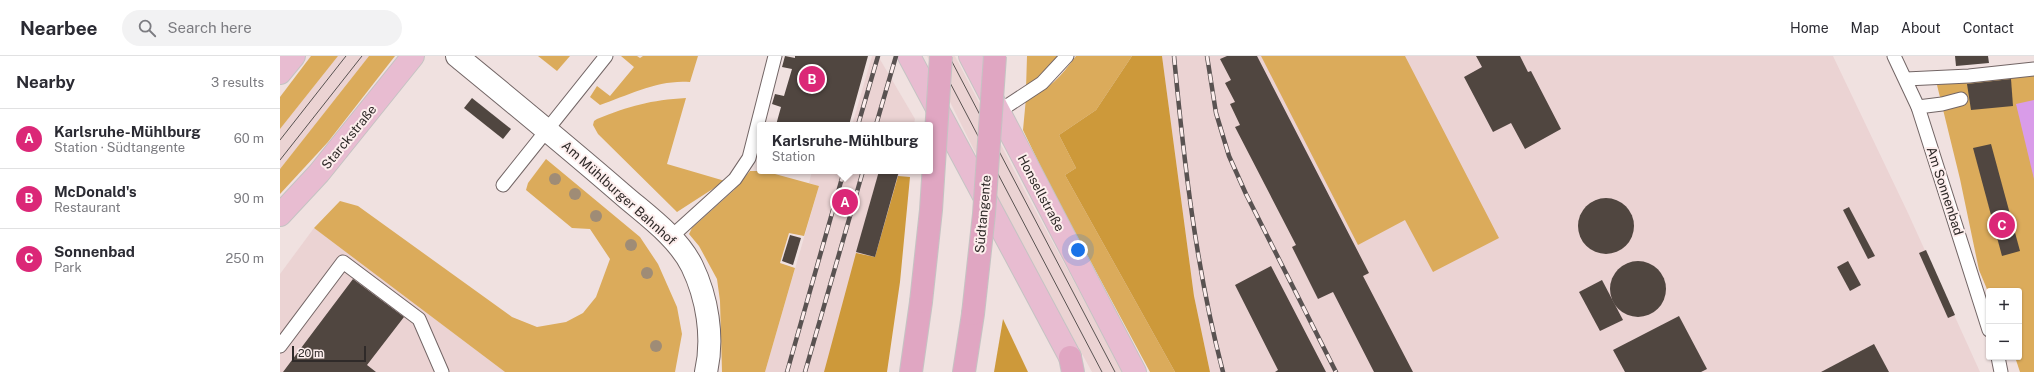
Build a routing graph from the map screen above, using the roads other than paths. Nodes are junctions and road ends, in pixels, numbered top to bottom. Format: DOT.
graph roads {
  1 [pos="294,56"];
  2 [pos="414,56"];
  3 [pos="457,56"];
  4 [pos="606,56"];
  5 [pos="775,56"];
  6 [pos="909,56"];
  7 [pos="941,56"];
  8 [pos="970,56"];
  9 [pos="995,56"];
  10 [pos="1067,56"];
  11 [pos="1894,56"];
  12 [pos="2034,69"];
  13 [pos="280,73"];
  14 [pos="1906,79"];
  15 [pos="1961,99"];
  16 [pos="1918,107"];
  17 [pos="998,112"];
  18 [pos="758,122"];
  19 [pos="757,127"];
  20 [pos="548,129"];
  21 [pos="503,185"];
  22 [pos="280,214"];
  23 [pos="671,237"];
  24 [pos="1987,324"];
  25 [pos="280,346"];
  26 [pos="1999,360"];
  27 [pos="1071,365"];
  28 [pos="442,372"];
  29 [pos="706,372"];
  30 [pos="911,372"];
  31 [pos="964,372"];
  32 [pos="1135,372"];
  33 [pos="2001,372"];
  1 -- 13 [label="main road"];
  2 -- 22 [label="main road, Starckstraße"];
  3 -- 20 [label="street, Am Mühlburger Bahnhof"];
  4 -- 20 [label="lane"];
  5 -- 18 [label="lane"];
  6 -- 27 [label="main road"];
  7 -- 30 [label="highway, bridge"];
  8 -- 17 [label="main road, Honsellstraße"];
  9 -- 31 [label="highway, Südtangente, bridge"];
  10 -- 17 [label="lane"];
  11 -- 14 [label="lane, Am Sonnenbad"];
  12 -- 14 [label="lane"];
  14 -- 16 [label="lane, Am Sonnenbad"];
  15 -- 16 [label="lane"];
  16 -- 24 [label="lane, Am Sonnenbad"];
  17 -- 32 [label="main road, Honsellstraße"];
  19 -- 23 [label="lane"];
  20 -- 21 [label="lane"];
  20 -- 23 [label="street, Am Mühlburger Bahnhof"];
  23 -- 29 [label="street, Am Mühlburger Bahnhof"];
  25 -- 28 [label="lane"];
  26 -- 33 [label="lane"];
}
